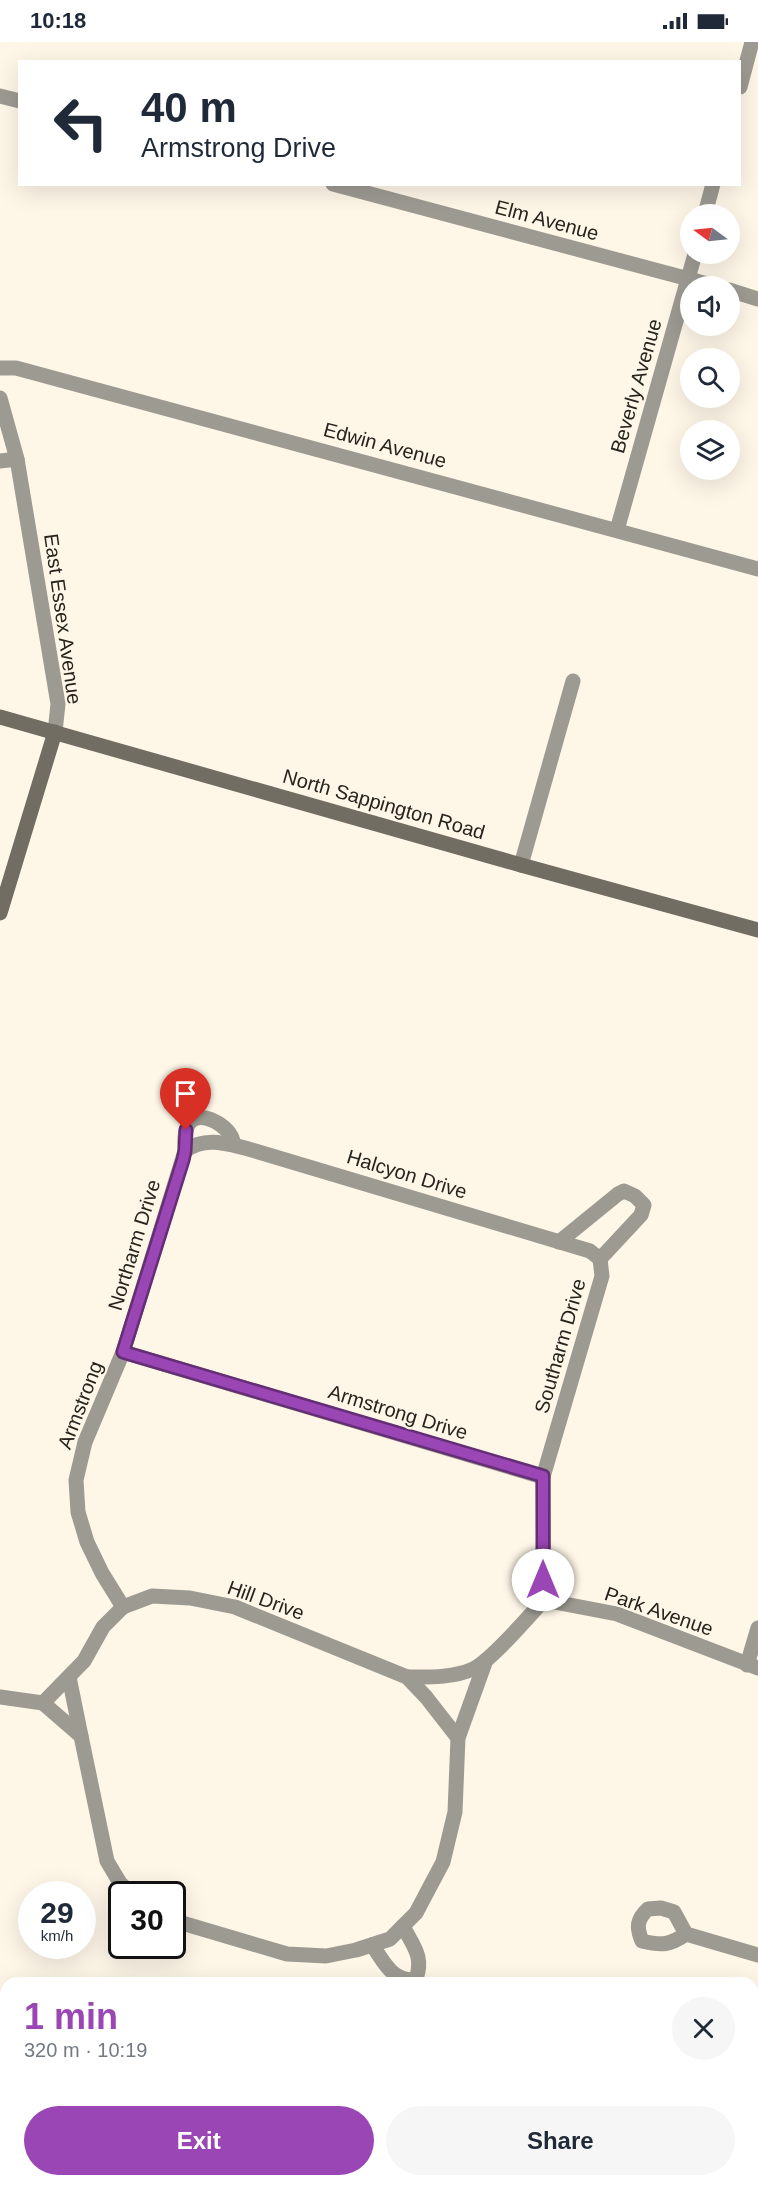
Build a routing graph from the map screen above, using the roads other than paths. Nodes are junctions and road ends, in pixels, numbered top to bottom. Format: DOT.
graph roads {
  1 [pos="752,42"];
  2 [pos="741,83"];
  3 [pos="0,96"];
  4 [pos="18,100"];
  5 [pos="340,186"];
  6 [pos="712,186"];
  7 [pos="708,204"];
  8 [pos="680,277"];
  9 [pos="740,293"];
  10 [pos="758,299"];
  11 [pos="680,307"];
  12 [pos="0,368"];
  13 [pos="0,398"];
  14 [pos="17,459"];
  15 [pos="0,461"];
  16 [pos="617,530"];
  17 [pos="758,569"];
  18 [pos="573,681"];
  19 [pos="0,717"];
  20 [pos="55,732"];
  21 [pos="521,865"];
  22 [pos="0,913"];
  23 [pos="758,930"];
  24 [pos="234,1145"];
  25 [pos="192,1148"];
  26 [pos="559,1242"];
  27 [pos="600,1259"];
  28 [pos="123,1352"];
  29 [pos="543,1476"];
  30 [pos="544,1600"];
  31 [pos="123,1607"];
  32 [pos="758,1628"];
  33 [pos="486,1660"];
  34 [pos="752,1666"];
  35 [pos="69,1677"];
  36 [pos="407,1677"];
  37 [pos="0,1697"];
  38 [pos="43,1703"];
  39 [pos="81,1736"];
  40 [pos="458,1738"];
  41 [pos="119,1881"];
  42 [pos="186,1924"];
  43 [pos="403,1926"];
  44 [pos="686,1934"];
  45 [pos="372,1945"];
  46 [pos="758,1956"];
  47 [pos="397,1977"];
  48 [pos="417,1977"];
  1 -- 2 [label="street"];
  3 -- 4 [label="street"];
  5 -- 8 [label="street, Elm Avenue"];
  6 -- 7 [label="street"];
  9 -- 10 [label="street"];
  11 -- 16 [label="street, Beverly Avenue"];
  12 -- 16 [label="street, Edwin Avenue"];
  13 -- 14 [label="street, East Essex Avenue"];
  14 -- 15 [label="street"];
  14 -- 20 [label="street, East Essex Avenue"];
  16 -- 17 [label="street, Edwin Avenue"];
  18 -- 21 [label="street"];
  19 -- 20 [label="street, North Sappington Road"];
  20 -- 21 [label="street, North Sappington Road"];
  20 -- 22 [label="street, East Essex Avenue"];
  21 -- 23 [label="street, North Sappington Road"];
  24 -- 25 [label="street, Halcyon Drive"];
  24 -- 25 [label="street, Northarm Drive"];
  24 -- 26 [label="street, Halcyon Drive"];
  25 -- 28 [label="street, Northarm Drive"];
  26 -- 27 [label="street, Halcyon Drive"];
  26 -- 27 [label="street, Southarm Drive"];
  27 -- 29 [label="street, Southarm Drive"];
  28 -- 29 [label="street, Armstrong Drive"];
  28 -- 31 [label="street, Armstrong"];
  29 -- 30 [label="street"];
  30 -- 33 [label="street, Hill Drive"];
  30 -- 34 [label="street, Park Avenue"];
  31 -- 35 [label="street, Hill Drive"];
  31 -- 36 [label="street, Hill Drive"];
  32 -- 34 [label="street"];
  33 -- 36 [label="street, Hill Drive"];
  33 -- 40 [label="street, Hill Drive"];
  35 -- 38 [label="street, Hill Drive"];
  35 -- 39 [label="street"];
  36 -- 40 [label="street, Hill Drive"];
  37 -- 38 [label="street"];
  38 -- 39 [label="street"];
  39 -- 41 [label="street"];
  40 -- 43 [label="street, Hill Drive"];
  42 -- 45 [label="street, Hill Drive"];
  43 -- 45 [label="street, Hill Drive"];
  43 -- 48 [label="street"];
  44 -- 46 [label="street"];
  45 -- 47 [label="street"];
}
